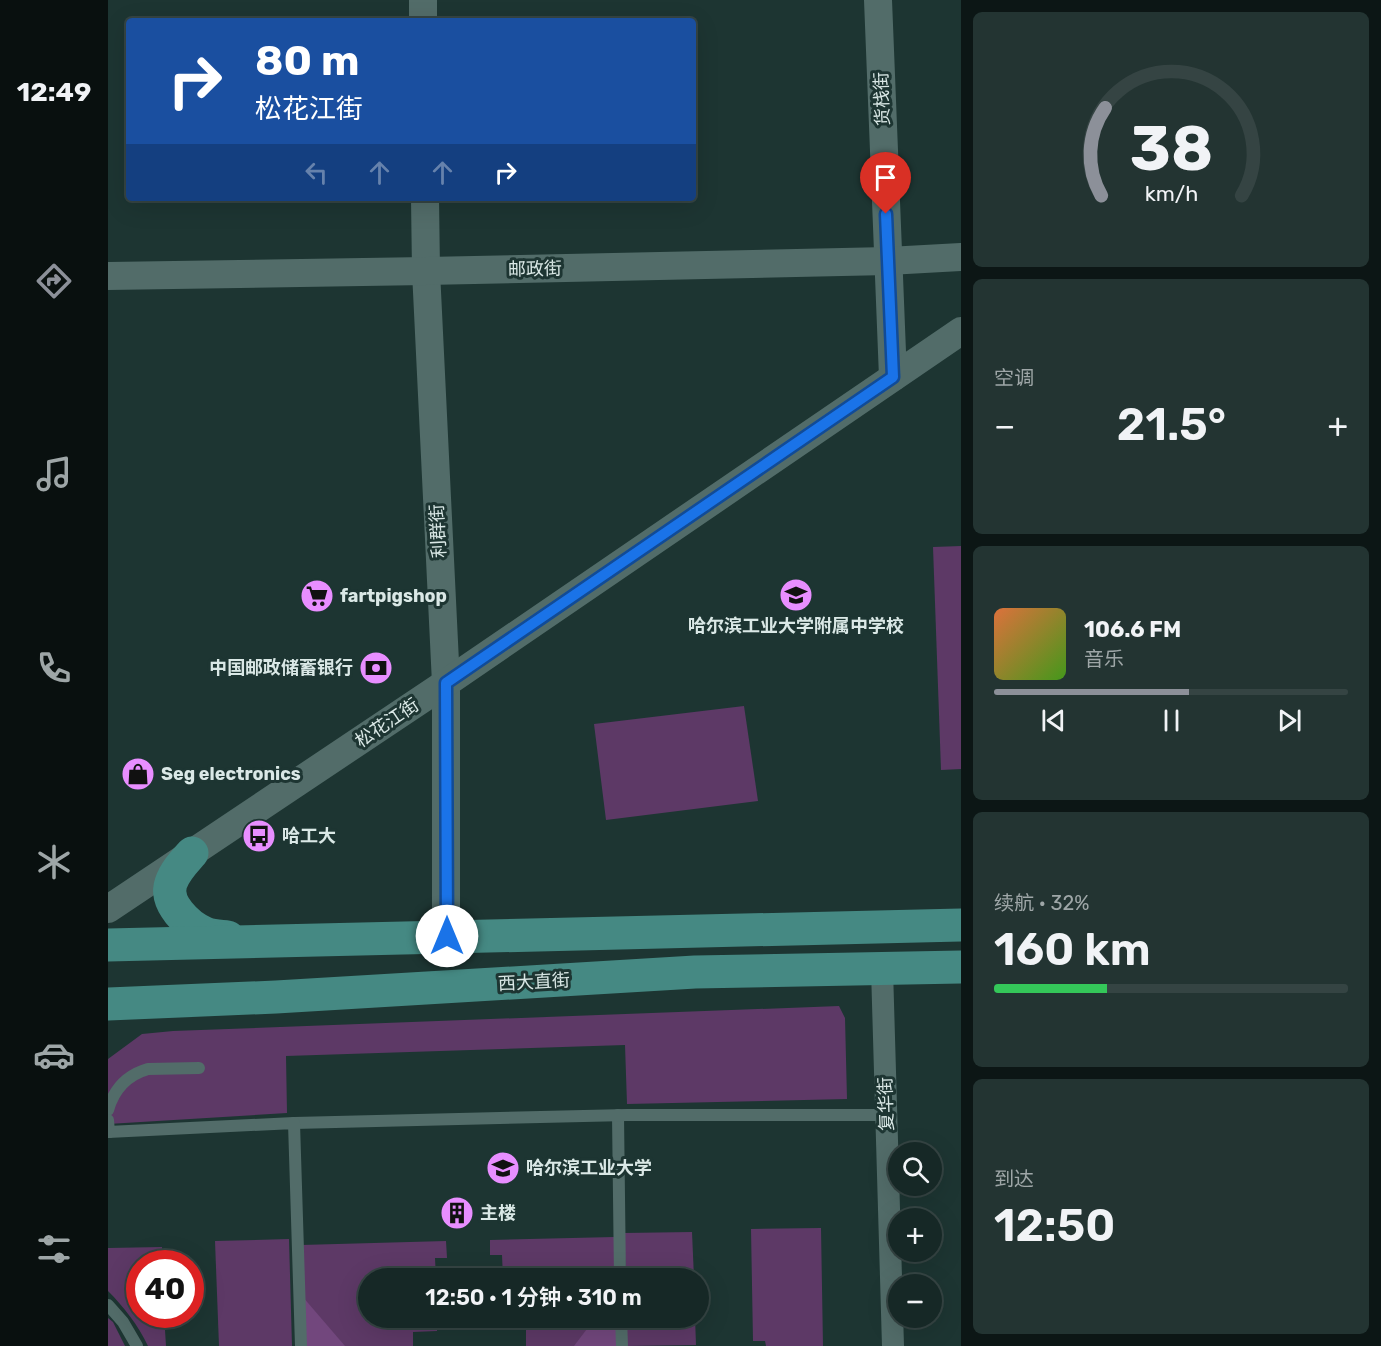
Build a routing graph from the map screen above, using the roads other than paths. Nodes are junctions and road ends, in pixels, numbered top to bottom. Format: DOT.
graph roads {
  1 [pos="423,0"];
  2 [pos="878,0"];
  3 [pos="423,18"];
  4 [pos="425,201"];
  5 [pos="961,257"];
  6 [pos="888,261"];
  7 [pos="426,271"];
  8 [pos="108,276"];
  9 [pos="961,330"];
  10 [pos="893,377"];
  11 [pos="446,683"];
  12 [pos="192,852"];
  13 [pos="108,909"];
  14 [pos="961,925"];
  15 [pos="447,936"];
  16 [pos="265,942"];
  17 [pos="108,945"];
  18 [pos="961,967"];
  19 [pos="882,969"];
  20 [pos="108,1004"];
  21 [pos="199,1068"];
  22 [pos="108,1110"];
  23 [pos="618,1115"];
  24 [pos="886,1115"];
  25 [pos="108,1120"];
  26 [pos="294,1123"];
  27 [pos="108,1132"];
  28 [pos="620,1268"];
  29 [pos="108,1305"];
  30 [pos="621,1328"];
  31 [pos="137,1346"];
  32 [pos="301,1346"];
  33 [pos="622,1346"];
  34 [pos="893,1346"];
  1 -- 3 [label="street"];
  2 -- 6 [label="street, 货栈街"];
  4 -- 7 [label="street, 利群街"];
  5 -- 6 [label="street, 邮政街"];
  6 -- 7 [label="street, 邮政街"];
  6 -- 10 [label="street, 货栈街"];
  7 -- 8 [label="street, 邮政街"];
  7 -- 11 [label="street, 利群街"];
  9 -- 10 [label="street, 松花江街"];
  10 -- 11 [label="street, 松花江街"];
  11 -- 12 [label="street, 松花江街"];
  11 -- 15 [label="street, 利群街"];
  12 -- 13 [label="street, 松花江街"];
  12 -- 16 [label="main road"];
  14 -- 15 [label="main road"];
  15 -- 16 [label="main road"];
  16 -- 17 [label="main road"];
  18 -- 19 [label="main road, 西大直街"];
  19 -- 20 [label="main road, 西大直街"];
  19 -- 24 [label="street, 复华街"];
  21 -- 22 [label="lane"];
  23 -- 24 [label="lane"];
  23 -- 26 [label="lane"];
  23 -- 28 [label="lane"];
  24 -- 34 [label="street, 复华街"];
  25 -- 27 [label="lane"];
  26 -- 27 [label="lane"];
  26 -- 32 [label="lane"];
  29 -- 31 [label="lane"];
  30 -- 33 [label="lane"];
}
